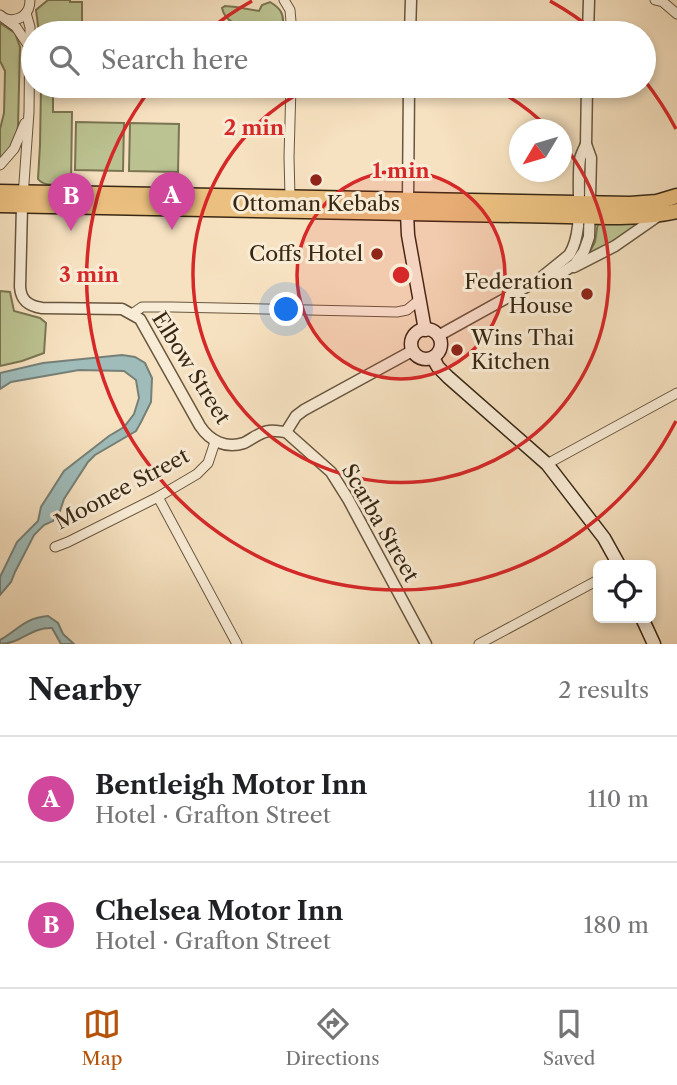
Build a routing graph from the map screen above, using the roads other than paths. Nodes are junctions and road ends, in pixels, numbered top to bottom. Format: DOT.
graph roads {
  1 [pos="42,0"];
  2 [pos="284,0"];
  3 [pos="411,0"];
  4 [pos="589,0"];
  5 [pos="654,0"];
  6 [pos="29,7"];
  7 [pos="677,14"];
  8 [pos="2,16"];
  9 [pos="292,21"];
  10 [pos="410,21"];
  11 [pos="588,21"];
  12 [pos="21,34"];
  13 [pos="29,98"];
  14 [pos="291,98"];
  15 [pos="410,98"];
  16 [pos="587,98"];
  17 [pos="29,112"];
  18 [pos="0,165"];
  19 [pos="0,192"];
  20 [pos="677,196"];
  21 [pos="290,197"];
  22 [pos="22,199"];
  23 [pos="0,205"];
  24 [pos="407,207"];
  25 [pos="585,210"];
  26 [pos="677,211"];
  27 [pos="661,215"];
  28 [pos="568,270"];
  29 [pos="537,281"];
  30 [pos="419,300"];
  31 [pos="132,314"];
  32 [pos="425,330"];
  33 [pos="438,336"];
  34 [pos="412,351"];
  35 [pos="433,358"];
  36 [pos="677,393"];
  37 [pos="286,432"];
  38 [pos="215,442"];
  39 [pos="547,464"];
  40 [pos="158,497"];
  41 [pos="55,547"];
  42 [pos="616,560"];
  43 [pos="593,583"];
  44 [pos="644,623"];
  45 [pos="237,644"];
  46 [pos="426,644"];
  47 [pos="479,644"];
  48 [pos="654,644"];
  1 -- 6 [label="street"];
  2 -- 9 [label="street"];
  3 -- 10 [label="street"];
  4 -- 11 [label="street"];
  5 -- 7 [label="street"];
  6 -- 8 [label="street"];
  8 -- 12 [label="street"];
  13 -- 17 [label="street"];
  14 -- 21 [label="street"];
  15 -- 24 [label="street"];
  16 -- 25 [label="street"];
  17 -- 18 [label="street"];
  17 -- 22 [label="street"];
  19 -- 22 [label="highway"];
  20 -- 25 [label="highway"];
  21 -- 22 [label="highway"];
  21 -- 24 [label="highway"];
  22 -- 23 [label="highway"];
  22 -- 24 [label="highway"];
  22 -- 31 [label="street, Elbow Street"];
  24 -- 25 [label="highway"];
  24 -- 30 [label="main road"];
  25 -- 27 [label="highway"];
  25 -- 28 [label="street"];
  25 -- 29 [label="street"];
  26 -- 27 [label="highway"];
  27 -- 28 [label="street"];
  28 -- 29 [label="street"];
  29 -- 33 [label="street"];
  30 -- 31 [label="street"];
  30 -- 32 [label="main road"];
  31 -- 38 [label="street, Elbow Street"];
  32 -- 33 [label="main road"];
  32 -- 34 [label="main road"];
  33 -- 35 [label="main road"];
  34 -- 35 [label="main road"];
  34 -- 37 [label="street"];
  35 -- 39 [label="main road"];
  36 -- 39 [label="street"];
  37 -- 38 [label="street, Moonee Street"];
  37 -- 46 [label="street, Scarba Street"];
  38 -- 40 [label="street, Moonee Street"];
  39 -- 42 [label="main road"];
  40 -- 41 [label="street, Moonee Street"];
  40 -- 45 [label="street"];
  43 -- 47 [label="street"];
  44 -- 48 [label="main road"];
}
